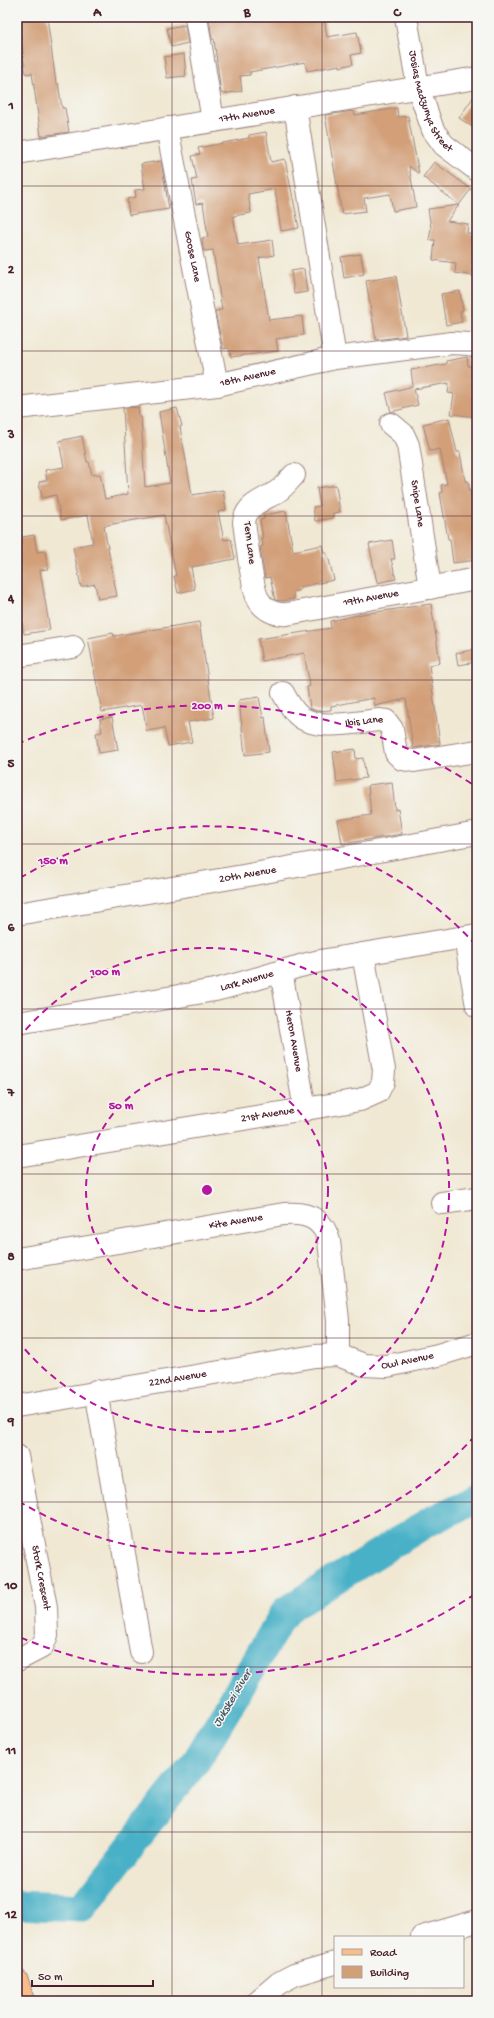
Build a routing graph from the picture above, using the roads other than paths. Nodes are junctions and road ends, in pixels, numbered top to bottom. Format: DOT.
graph roads {
  1 [pos="196,17"];
  2 [pos="406,17"];
  3 [pos="477,78"];
  4 [pos="418,86"];
  5 [pos="295,107"];
  6 [pos="213,121"];
  7 [pos="167,128"];
  8 [pos="17,153"];
  9 [pos="477,170"];
  10 [pos="477,346"];
  11 [pos="335,358"];
  12 [pos="217,385"];
  13 [pos="17,408"];
  14 [pos="391,424"];
  15 [pos="294,475"];
  16 [pos="477,579"];
  17 [pos="430,588"];
  18 [pos="265,608"];
  19 [pos="73,647"];
  20 [pos="17,656"];
  21 [pos="283,693"];
  22 [pos="477,751"];
  23 [pos="477,833"];
  24 [pos="17,914"];
  25 [pos="471,937"];
  26 [pos="363,954"];
  27 [pos="281,971"];
  28 [pos="477,1006"];
  29 [pos="17,1023"];
  30 [pos="305,1110"];
  31 [pos="17,1156"];
  32 [pos="477,1198"];
  33 [pos="442,1203"];
  34 [pos="17,1259"];
  35 [pos="477,1343"];
  36 [pos="338,1355"];
  37 [pos="96,1391"];
  38 [pos="17,1406"];
  39 [pos="17,1456"];
  40 [pos="141,1652"];
  41 [pos="17,1660"];
  42 [pos="477,1921"];
  43 [pos="425,1936"];
  44 [pos="334,1963"];
  45 [pos="17,1982"];
  46 [pos="23,2001"];
  47 [pos="258,2001"];
  1 -- 6 [label="street"];
  2 -- 4 [label="street, Josias Madzunya Street"];
  3 -- 4 [label="street, 17th Avenue"];
  4 -- 5 [label="street, 17th Avenue"];
  4 -- 9 [label="street, Josias Madzunya Street"];
  5 -- 6 [label="street, 17th Avenue"];
  5 -- 11 [label="street"];
  6 -- 7 [label="street, 17th Avenue"];
  7 -- 8 [label="street, 17th Avenue"];
  7 -- 12 [label="street, Goose Lane"];
  10 -- 11 [label="street, 18th Avenue"];
  11 -- 12 [label="street, 18th Avenue"];
  12 -- 13 [label="street, 18th Avenue"];
  14 -- 17 [label="street, Snipe Lane"];
  15 -- 18 [label="street, Tern Lane"];
  16 -- 17 [label="street, 19th Avenue"];
  17 -- 18 [label="street, 19th Avenue"];
  19 -- 20 [label="street"];
  21 -- 22 [label="street, Ibis Lane"];
  23 -- 24 [label="street, 20th Avenue"];
  25 -- 26 [label="street, Lark Avenue"];
  25 -- 28 [label="street"];
  26 -- 27 [label="street, Lark Avenue"];
  26 -- 30 [label="street, 21st Avenue"];
  27 -- 29 [label="street, Lark Avenue"];
  27 -- 30 [label="street, Heron Avenue"];
  30 -- 31 [label="street, 21st Avenue"];
  32 -- 33 [label="street"];
  34 -- 36 [label="street, Kite Avenue"];
  35 -- 36 [label="street, Owl Avenue"];
  36 -- 37 [label="street, 22nd Avenue"];
  37 -- 38 [label="street, 22nd Avenue"];
  37 -- 40 [label="street"];
  39 -- 41 [label="street, Stork Crescent"];
  42 -- 43 [label="street"];
  44 -- 47 [label="street"];
  45 -- 46 [label="main road"];
}
